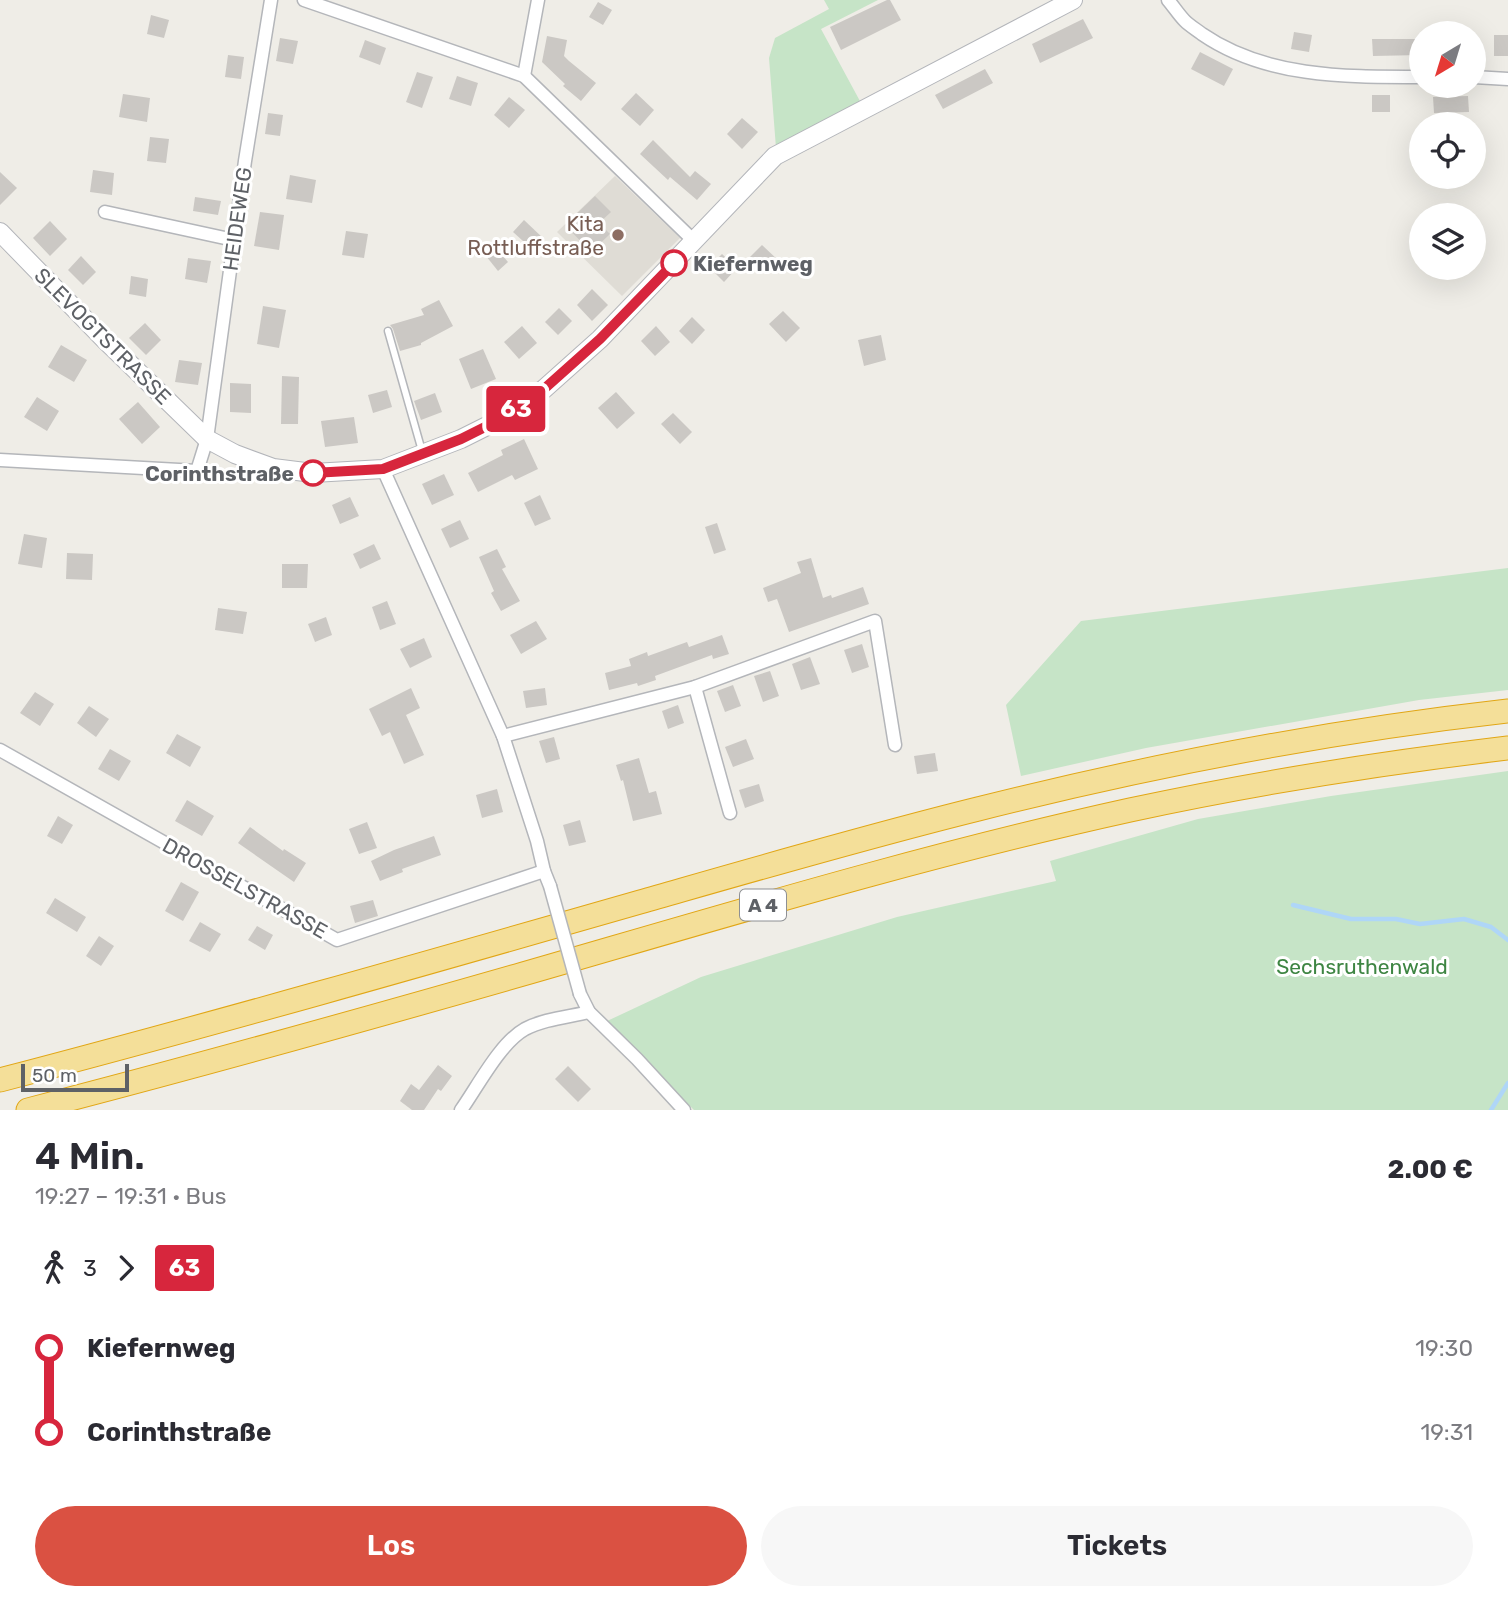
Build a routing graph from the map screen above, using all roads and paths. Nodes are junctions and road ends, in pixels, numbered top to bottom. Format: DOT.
graph roads {
  1 [pos="271,0"];
  2 [pos="304,0"];
  3 [pos="538,0"];
  4 [pos="1073,0"];
  5 [pos="1168,0"];
  6 [pos="524,76"];
  7 [pos="1409,77"];
  8 [pos="1486,78"];
  9 [pos="1508,79"];
  10 [pos="105,212"];
  11 [pos="0,232"];
  12 [pos="233,240"];
  13 [pos="694,241"];
  14 [pos="388,331"];
  15 [pos="207,439"];
  16 [pos="423,454"];
  17 [pos="0,460"];
  18 [pos="383,469"];
  19 [pos="695,687"];
  20 [pos="1508,711"];
  21 [pos="503,736"];
  22 [pos="895,745"];
  23 [pos="1508,748"];
  24 [pos="0,750"];
  25 [pos="730,813"];
  26 [pos="544,871"];
  27 [pos="589,1012"];
  28 [pos="0,1080"];
  29 [pos="28,1110"];
  30 [pos="461,1110"];
  31 [pos="684,1110"];
  1 -- 12 [label="street, HEIDEWEG"];
  2 -- 6 [label="street"];
  3 -- 6 [label="street"];
  4 -- 13 [label="street, SLEVOGTSTRASSE"];
  5 -- 7 [label="street"];
  6 -- 13 [label="street"];
  8 -- 9 [label="street"];
  10 -- 12 [label="street"];
  11 -- 15 [label="street, SLEVOGTSTRASSE"];
  12 -- 15 [label="street, HEIDEWEG"];
  13 -- 16 [label="street, SLEVOGTSTRASSE"];
  14 -- 16 [label="lane"];
  15 -- 17 [label="street, HEIDEWEG"];
  15 -- 18 [label="street, SLEVOGTSTRASSE"];
  16 -- 18 [label="street, SLEVOGTSTRASSE"];
  18 -- 21 [label="street"];
  19 -- 21 [label="street"];
  19 -- 22 [label="street"];
  19 -- 25 [label="street"];
  20 -- 28 [label="highway, A 4"];
  21 -- 26 [label="street"];
  23 -- 29 [label="highway, A 4"];
  24 -- 26 [label="street, DROSSELSTRASSE"];
  26 -- 27 [label="street, bridge"];
  27 -- 30 [label="street"];
  27 -- 31 [label="street"];
}
